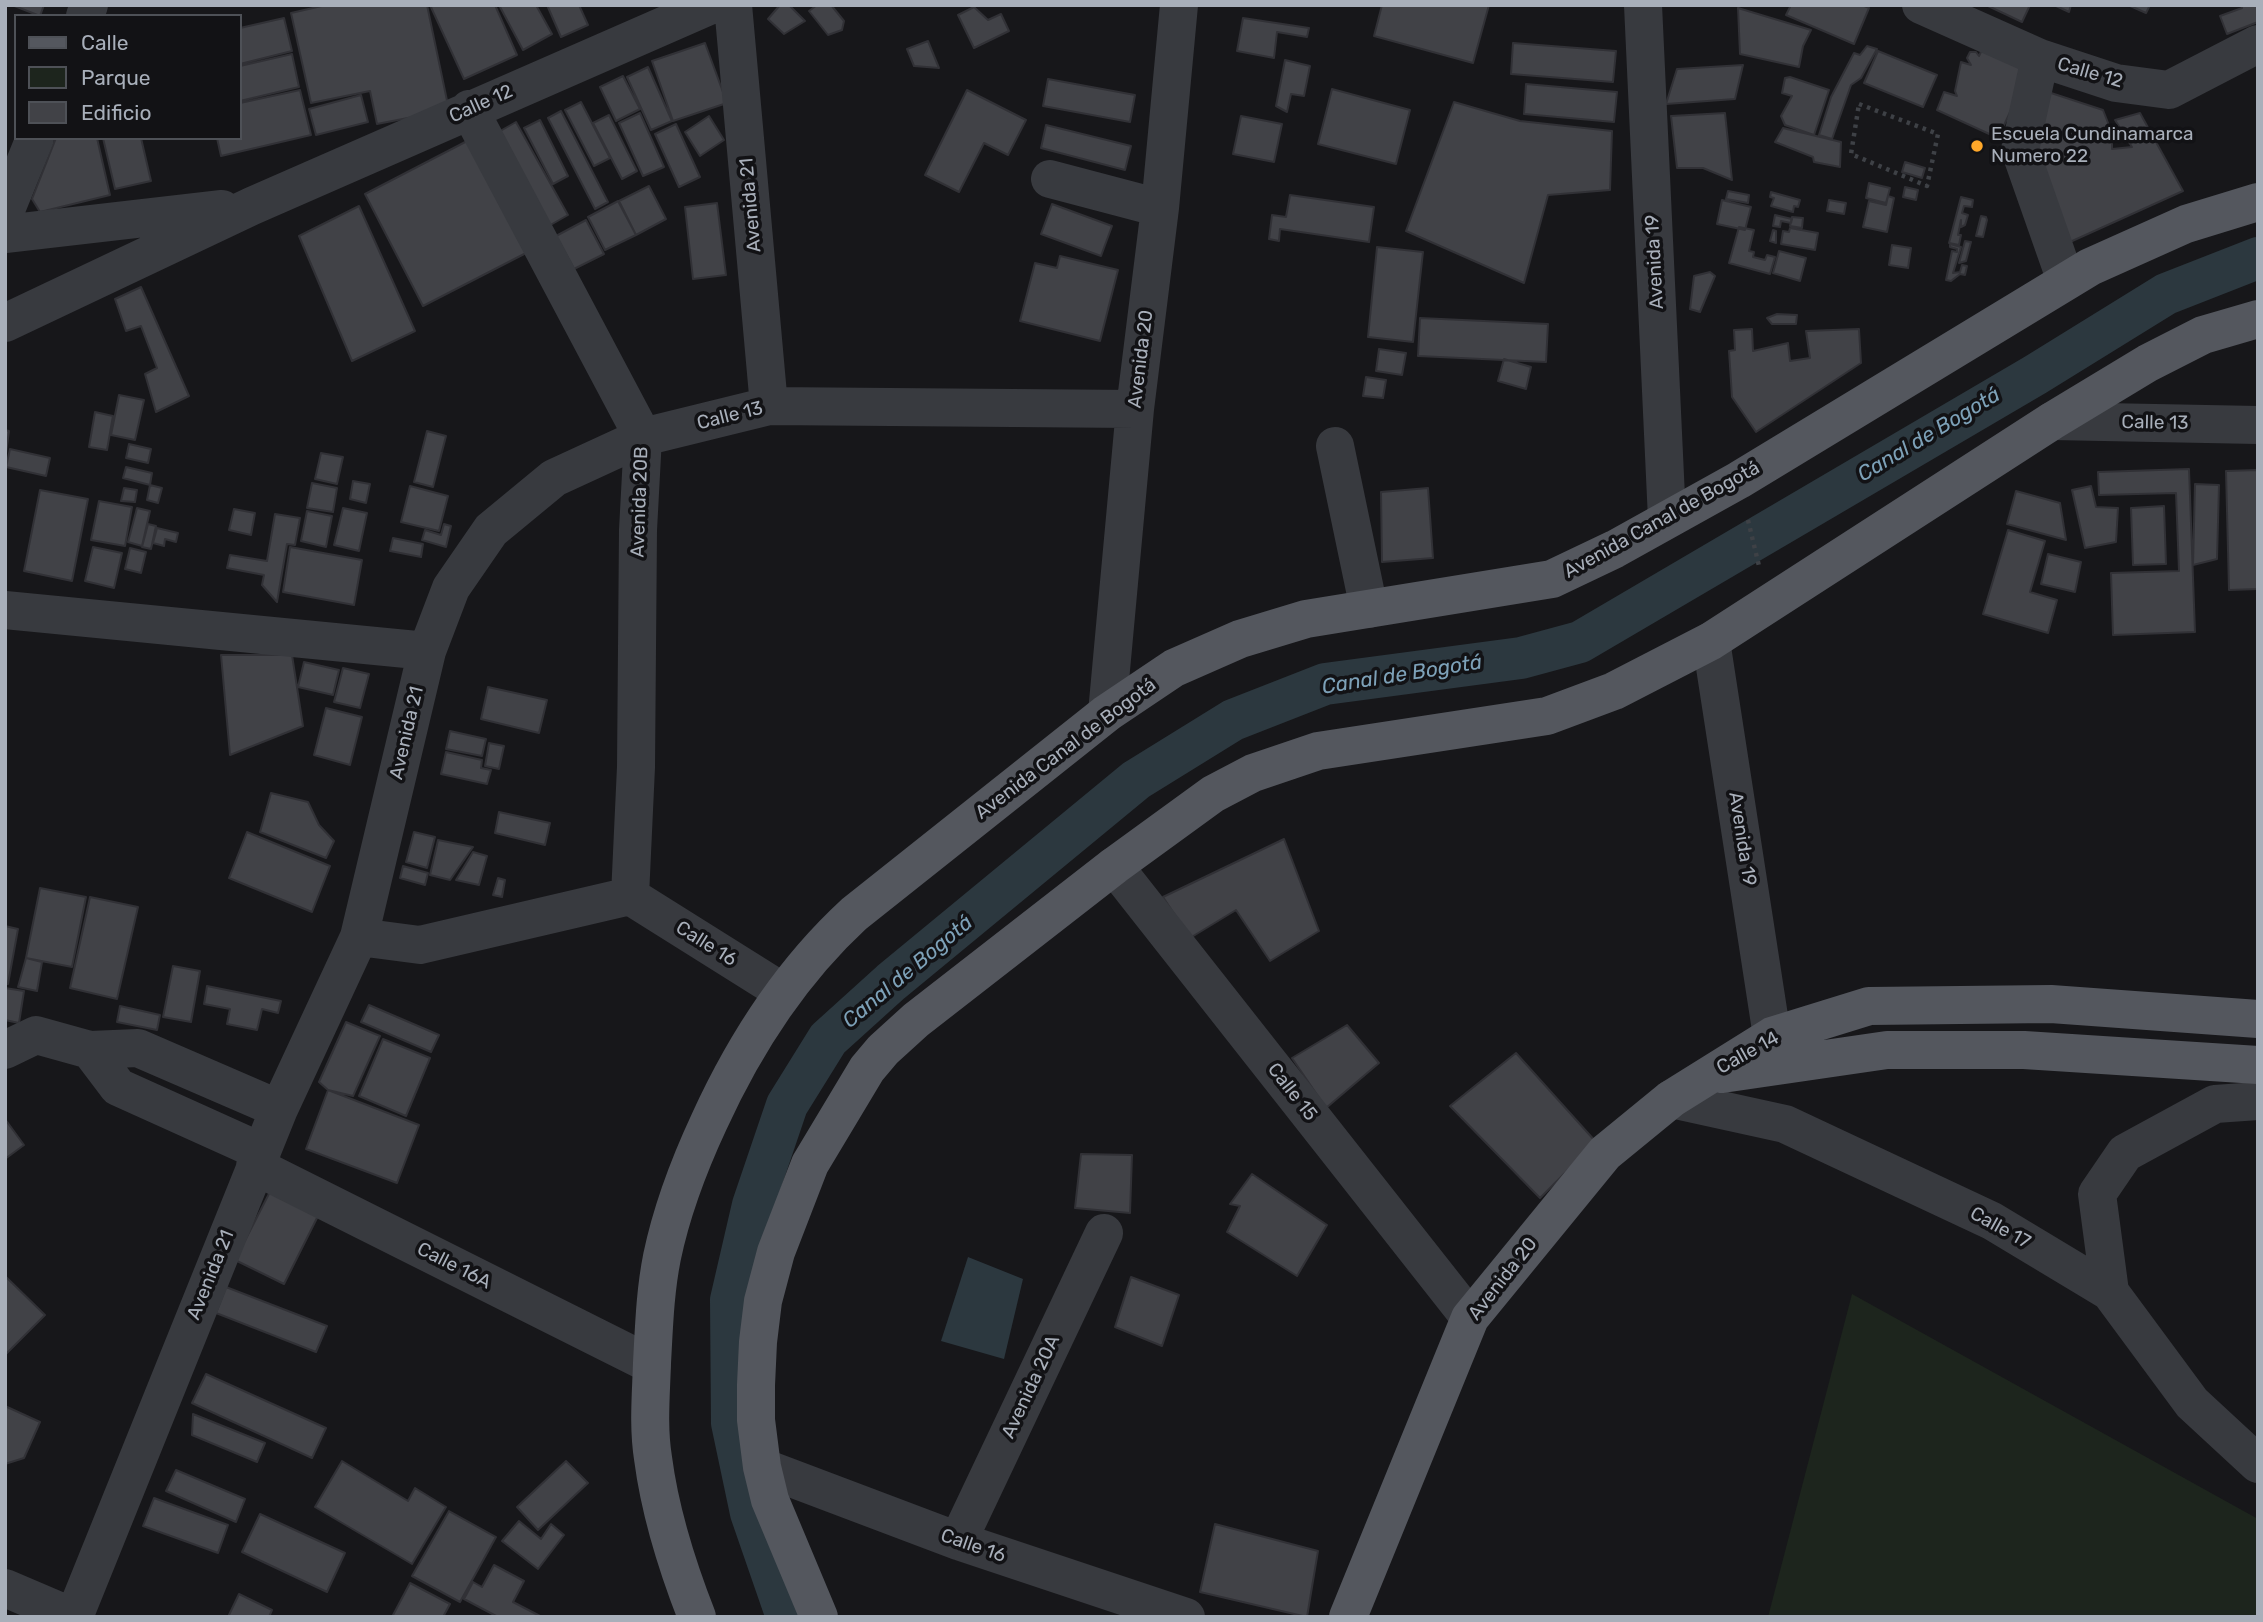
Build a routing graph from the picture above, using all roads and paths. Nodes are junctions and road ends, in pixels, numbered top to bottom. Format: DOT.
graph roads {
  1 [pos="711,5"];
  2 [pos="733,5"];
  3 [pos="1179,5"];
  4 [pos="1643,5"];
  5 [pos="1921,5"];
  6 [pos="2258,44"];
  7 [pos="2040,58"];
  8 [pos="469,109"];
  9 [pos="34,140"];
  10 [pos="1851,154"];
  11 [pos="1050,179"];
  12 [pos="2258,202"];
  13 [pos="252,206"];
  14 [pos="1160,208"];
  15 [pos="5,212"];
  16 [pos="5,234"];
  17 [pos="2066,281"];
  18 [pos="2258,318"];
  19 [pos="5,324"];
  20 [pos="769,406"];
  21 [pos="1135,408"];
  22 [pos="2052,421"];
  23 [pos="2258,425"];
  24 [pos="643,437"];
  25 [pos="1335,446"];
  26 [pos="1747,515"];
  27 [pos="1667,519"];
  28 [pos="1760,572"];
  29 [pos="1368,609"];
  30 [pos="5,610"];
  31 [pos="1711,641"];
  32 [pos="426,651"];
  33 [pos="1107,713"];
  34 [pos="1114,866"];
  35 [pos="630,896"];
  36 [pos="359,937"];
  37 [pos="783,992"];
  38 [pos="2258,1019"];
  39 [pos="1772,1036"];
  40 [pos="5,1050"];
  41 [pos="90,1050"];
  42 [pos="2258,1065"];
  43 [pos="1706,1076"];
  44 [pos="1671,1099"];
  45 [pos="2258,1101"];
  46 [pos="279,1109"];
  47 [pos="259,1159"];
  48 [pos="1104,1233"];
  49 [pos="2110,1292"];
  50 [pos="1470,1318"];
  51 [pos="652,1365"];
  52 [pos="2258,1464"];
  53 [pos="762,1467"];
  54 [pos="958,1541"];
  55 [pos="5,1588"];
  56 [pos="73,1617"];
  57 [pos="697,1617"];
  58 [pos="819,1617"];
  59 [pos="1186,1617"];
  60 [pos="1348,1617"];
  1 -- 8 [label="street, Calle 12"];
  2 -- 20 [label="street, Avenida 21"];
  3 -- 14 [label="street, Avenida 20"];
  4 -- 27 [label="street, Avenida 19"];
  5 -- 7 [label="street, Calle 12"];
  6 -- 7 [label="street, Calle 12"];
  7 -- 17 [label="street"];
  8 -- 13 [label="street, Calle 12"];
  8 -- 24 [label="street, Avenida 20B"];
  9 -- 15 [label="street"];
  10 -- 10 [label="path"];
  11 -- 14 [label="street"];
  12 -- 17 [label="main road, Avenida Canal de Bogotá"];
  13 -- 16 [label="street, Calle 12"];
  13 -- 19 [label="street, Calle 12"];
  14 -- 21 [label="street, Avenida 20"];
  17 -- 27 [label="main road, Avenida Canal de Bogotá"];
  18 -- 22 [label="main road"];
  20 -- 21 [label="street, Calle 13"];
  20 -- 24 [label="street, Calle 13"];
  21 -- 33 [label="street, Avenida 20"];
  22 -- 23 [label="street, Calle 13"];
  22 -- 31 [label="main road"];
  24 -- 32 [label="street, Calle 13"];
  24 -- 35 [label="street, Avenida 20B"];
  25 -- 29 [label="street"];
  26 -- 28 [label="path"];
  27 -- 29 [label="main road, Avenida Canal de Bogotá"];
  29 -- 33 [label="main road, Avenida Canal de Bogotá"];
  30 -- 32 [label="street"];
  31 -- 34 [label="main road"];
  31 -- 39 [label="street, Avenida 19"];
  32 -- 36 [label="street, Avenida 21"];
  33 -- 37 [label="main road, Avenida Canal de Bogotá"];
  34 -- 50 [label="street, Calle 15"];
  34 -- 53 [label="main road"];
  35 -- 36 [label="street"];
  35 -- 37 [label="street, Calle 16"];
  36 -- 46 [label="street, Avenida 21"];
  37 -- 51 [label="main road, Avenida Canal de Bogotá"];
  38 -- 39 [label="main road, Calle 14"];
  39 -- 43 [label="main road, Calle 14"];
  40 -- 41 [label="street"];
  41 -- 46 [label="street"];
  41 -- 47 [label="street, Calle 16A"];
  42 -- 43 [label="main road, Calle 14"];
  43 -- 44 [label="main road, Avenida 20"];
  44 -- 49 [label="street, Calle 17"];
  44 -- 50 [label="main road, Avenida 20"];
  45 -- 49 [label="street"];
  46 -- 47 [label="street, Avenida 21"];
  47 -- 51 [label="street, Calle 16A"];
  47 -- 56 [label="street, Avenida 21"];
  48 -- 54 [label="street, Avenida 20A"];
  49 -- 52 [label="street, Calle 17"];
  50 -- 60 [label="main road, Avenida 20"];
  51 -- 57 [label="main road, Avenida Canal de Bogotá"];
  53 -- 54 [label="street, Calle 16"];
  53 -- 58 [label="main road"];
  54 -- 59 [label="street, Calle 16"];
  55 -- 56 [label="street"];
}
